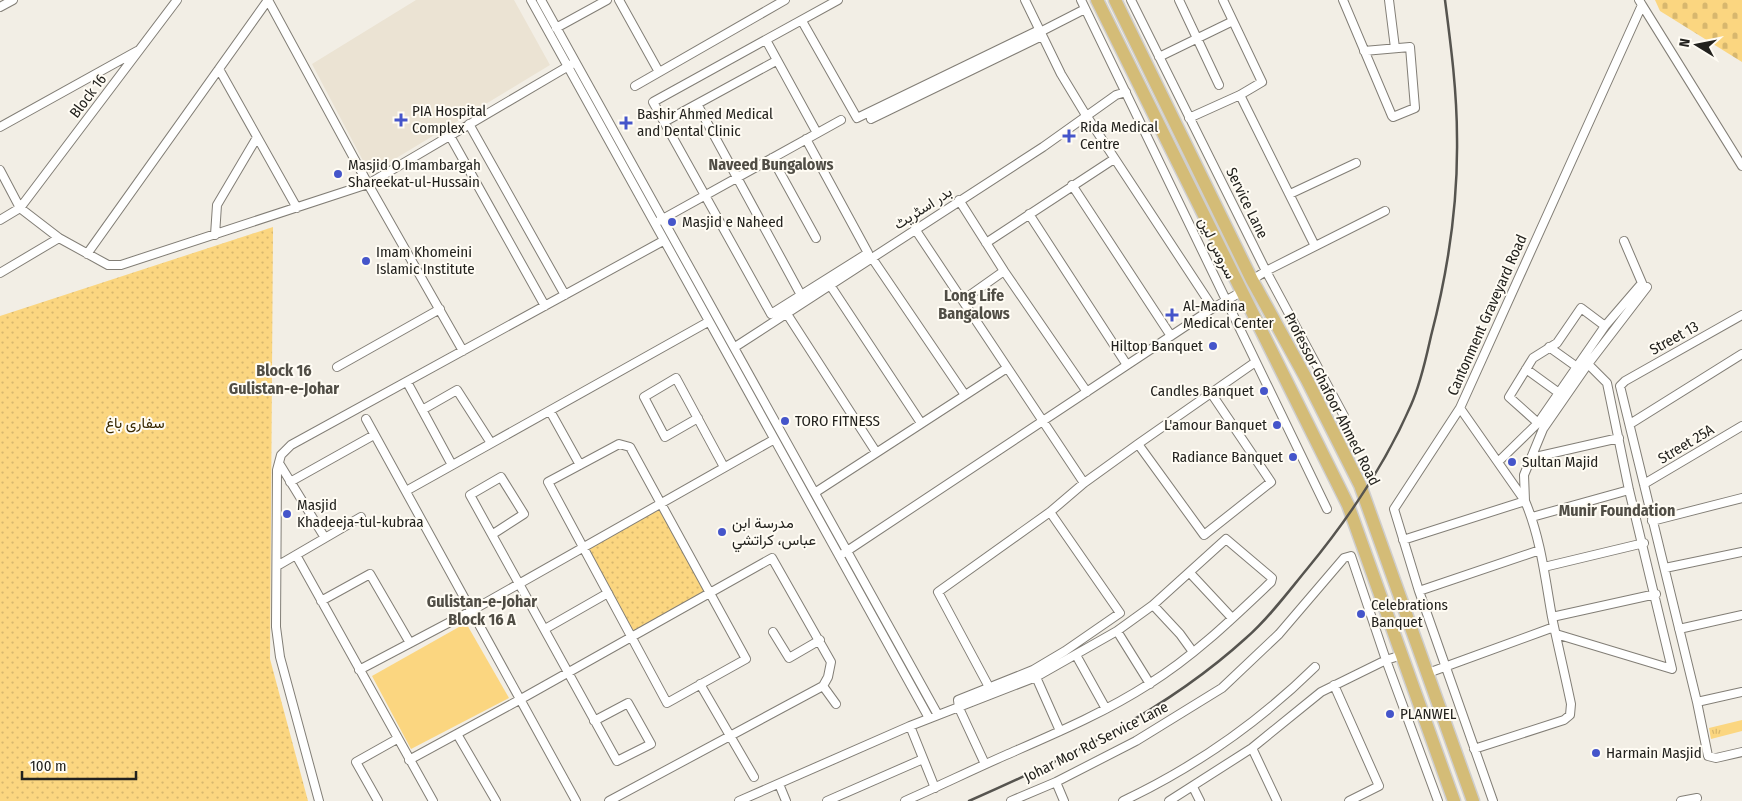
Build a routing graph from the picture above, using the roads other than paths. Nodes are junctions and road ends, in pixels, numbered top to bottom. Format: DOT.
graph roads {
  1 [pos="13,0"];
  2 [pos="177,0"];
  3 [pos="268,0"];
  4 [pos="531,0"];
  5 [pos="541,0"];
  6 [pos="607,0"];
  7 [pos="619,0"];
  8 [pos="785,0"];
  9 [pos="838,0"];
  10 [pos="1025,0"];
  11 [pos="1081,0"];
  12 [pos="1097,0"];
  13 [pos="1115,0"];
  14 [pos="1131,0"];
  15 [pos="1179,0"];
  16 [pos="1223,0"];
  17 [pos="1342,0"];
  18 [pos="1390,0"];
  19 [pos="1640,3"];
  20 [pos="0,7"];
  21 [pos="1085,9"];
  22 [pos="802,20"];
  23 [pos="1233,21"];
  24 [pos="556,28"];
  25 [pos="1041,32"];
  26 [pos="1197,38"];
  27 [pos="766,40"];
  28 [pos="1395,48"];
  29 [pos="141,49"];
  30 [pos="1364,51"];
  31 [pos="1159,57"];
  32 [pos="776,60"];
  33 [pos="572,64"];
  34 [pos="219,70"];
  35 [pos="659,72"];
  36 [pos="1155,83"];
  37 [pos="1219,85"];
  38 [pos="635,86"];
  39 [pos="1141,89"];
  40 [pos="1126,92"];
  41 [pos="1240,95"];
  42 [pos="697,104"];
  43 [pos="1087,116"];
  44 [pos="1189,118"];
  45 [pos="870,119"];
  46 [pos="841,120"];
  47 [pos="664,122"];
  48 [pos="469,124"];
  49 [pos="0,127"];
  50 [pos="817,133"];
  51 [pos="450,136"];
  52 [pos="256,139"];
  53 [pos="806,139"];
  54 [pos="772,158"];
  55 [pos="1114,159"];
  56 [pos="1356,163"];
  57 [pos="1742,166"];
  58 [pos="0,170"];
  59 [pos="737,177"];
  60 [pos="368,184"];
  61 [pos="1072,185"];
  62 [pos="1290,194"];
  63 [pos="705,195"];
  64 [pos="959,200"];
  65 [pos="20,208"];
  66 [pos="297,208"];
  67 [pos="1385,211"];
  68 [pos="1029,214"];
  69 [pos="0,220"];
  70 [pos="662,220"];
  71 [pos="654,224"];
  72 [pos="915,229"];
  73 [pos="215,235"];
  74 [pos="59,238"];
  75 [pos="816,238"];
  76 [pos="663,241"];
  77 [pos="1624,242"];
  78 [pos="986,243"];
  79 [pos="1315,246"];
  80 [pos="87,254"];
  81 [pos="872,258"];
  82 [pos="1266,270"];
  83 [pos="1004,271"];
  84 [pos="0,273"];
  85 [pos="1252,280"];
  86 [pos="830,286"];
  87 [pos="1647,287"];
  88 [pos="1241,292"];
  89 [pos="565,294"];
  90 [pos="800,295"];
  91 [pos="1226,299"];
  92 [pos="962,300"];
  93 [pos="545,306"];
  94 [pos="1213,308"];
  95 [pos="440,309"];
  96 [pos="787,314"];
  97 [pos="1742,315"];
  98 [pos="708,322"];
  99 [pos="1605,326"];
  100 [pos="1171,336"];
  101 [pos="735,347"];
  102 [pos="1548,347"];
  103 [pos="463,351"];
  104 [pos="1742,354"];
  105 [pos="1254,363"];
  106 [pos="1588,364"];
  107 [pos="1127,365"];
  108 [pos="337,367"];
  109 [pos="1577,367"];
  110 [pos="1007,368"];
  111 [pos="1526,369"];
  112 [pos="407,382"];
  113 [pos="1087,392"];
  114 [pos="1211,393"];
  115 [pos="1559,393"];
  116 [pos="965,395"];
  117 [pos="1460,408"];
  118 [pos="422,410"];
  119 [pos="550,411"];
  120 [pos="1344,416"];
  121 [pos="698,418"];
  122 [pos="366,419"];
  123 [pos="1043,422"];
  124 [pos="921,423"];
  125 [pos="1538,423"];
  126 [pos="1630,424"];
  127 [pos="1742,426"];
  128 [pos="374,435"];
  129 [pos="1618,438"];
  130 [pos="773,440"];
  131 [pos="491,443"];
  132 [pos="1138,444"];
  133 [pos="876,452"];
  134 [pos="1531,458"];
  135 [pos="1498,462"];
  136 [pos="279,463"];
  137 [pos="452,464"];
  138 [pos="580,465"];
  139 [pos="724,467"];
  140 [pos="290,482"];
  141 [pos="1084,483"];
  142 [pos="1644,484"];
  143 [pos="406,490"];
  144 [pos="1630,490"];
  145 [pos="816,492"];
  146 [pos="1742,498"];
  147 [pos="1525,501"];
  148 [pos="660,502"];
  149 [pos="1327,509"];
  150 [pos="1050,512"];
  151 [pos="361,517"];
  152 [pos="1532,517"];
  153 [pos="1652,521"];
  154 [pos="492,534"];
  155 [pos="324,538"];
  156 [pos="1403,540"];
  157 [pos="1644,543"];
  158 [pos="583,548"];
  159 [pos="848,550"];
  160 [pos="1540,550"];
  161 [pos="1742,552"];
  162 [pos="296,555"];
  163 [pos="838,557"];
  164 [pos="277,566"];
  165 [pos="1544,567"];
  166 [pos="1665,568"];
  167 [pos="1190,573"];
  168 [pos="519,584"];
  169 [pos="1419,590"];
  170 [pos="608,593"];
  171 [pos="709,593"];
  172 [pos="1656,594"];
  173 [pos="321,601"];
  174 [pos="1153,605"];
  175 [pos="471,611"];
  176 [pos="1742,615"];
  177 [pos="1552,617"];
  178 [pos="1232,618"];
  179 [pos="545,629"];
  180 [pos="1680,629"];
  181 [pos="1117,631"];
  182 [pos="1555,631"];
  183 [pos="772,632"];
  184 [pos="631,637"];
  185 [pos="820,640"];
  186 [pos="410,643"];
  187 [pos="1193,652"];
  188 [pos="1076,655"];
  189 [pos="1402,655"];
  190 [pos="1386,660"];
  191 [pos="1315,667"];
  192 [pos="1445,667"];
  193 [pos="359,670"];
  194 [pos="569,672"];
  195 [pos="1428,674"];
  196 [pos="1036,677"];
  197 [pos="700,684"];
  198 [pos="1150,684"];
  199 [pos="1334,685"];
  200 [pos="824,686"];
  201 [pos="989,687"];
  202 [pos="1742,692"];
  203 [pos="521,699"];
  204 [pos="1698,702"];
  205 [pos="836,704"];
  206 [pos="959,708"];
  207 [pos="1106,709"];
  208 [pos="938,714"];
  209 [pos="929,718"];
  210 [pos="594,721"];
  211 [pos="910,726"];
  212 [pos="1060,731"];
  213 [pos="457,734"];
  214 [pos="730,736"];
  215 [pos="397,739"];
  216 [pos="1252,748"];
  217 [pos="1474,749"];
  218 [pos="1742,752"];
  219 [pos="924,759"];
  220 [pos="408,760"];
  221 [pos="1459,760"];
  222 [pos="985,764"];
  223 [pos="1441,764"];
  224 [pos="754,777"];
  225 [pos="1056,782"];
  226 [pos="779,784"];
  227 [pos="1193,787"];
  228 [pos="935,788"];
  229 [pos="1697,798"];
  230 [pos="319,801"];
  231 [pos="378,801"];
  232 [pos="433,801"];
  233 [pos="496,801"];
  234 [pos="576,801"];
  235 [pos="609,801"];
  236 [pos="739,801"];
  237 [pos="786,801"];
  238 [pos="827,801"];
  239 [pos="905,801"];
  240 [pos="1010,801"];
  241 [pos="1064,801"];
  242 [pos="1122,801"];
  243 [pos="1169,801"];
  244 [pos="1200,801"];
  245 [pos="1277,801"];
  246 [pos="1349,801"];
  247 [pos="1438,801"];
  248 [pos="1454,801"];
  249 [pos="1473,801"];
  250 [pos="1492,801"];
  251 [pos="1681,801"];
  1 -- 20 [label="street"];
  2 -- 29 [label="street, Block 16"];
  3 -- 34 [label="street"];
  3 -- 60 [label="street"];
  4 -- 33 [label="street"];
  5 -- 24 [label="street"];
  6 -- 24 [label="street"];
  7 -- 35 [label="street"];
  8 -- 35 [label="street"];
  9 -- 22 [label="street"];
  10 -- 25 [label="street"];
  11 -- 21 [label="street, سروس لین"];
  12 -- 39 [label="main road"];
  13 -- 36 [label="main road, Professor Ghafoor Ahmed Road"];
  14 -- 31 [label="street, Service Lane"];
  15 -- 26 [label="street"];
  16 -- 23 [label="street"];
  17 -- 30 [label="street"];
  18 -- 28 [label="street"];
  19 -- 57 [label="street"];
  19 -- 117 [label="street, Cantonment Graveyard Road"];
  21 -- 25 [label="street"];
  21 -- 40 [label="street, سروس لین"];
  22 -- 25 [label="street"];
  22 -- 27 [label="street"];
  23 -- 26 [label="street"];
  23 -- 41 [label="street"];
  24 -- 33 [label="street"];
  25 -- 43 [label="street"];
  25 -- 45 [label="street"];
  26 -- 31 [label="street"];
  26 -- 37 [label="street"];
  27 -- 32 [label="street"];
  27 -- 47 [label="street"];
  28 -- 30 [label="street"];
  28 -- 30 [label="street"];
  29 -- 49 [label="street"];
  29 -- 65 [label="street, Block 16"];
  31 -- 44 [label="street, Service Lane"];
  32 -- 42 [label="street"];
  32 -- 50 [label="street"];
  33 -- 48 [label="street"];
  33 -- 70 [label="street"];
  33 -- 71 [label="street"];
  34 -- 52 [label="street"];
  34 -- 80 [label="street"];
  35 -- 38 [label="street"];
  36 -- 39 [label="main road"];
  36 -- 85 [label="main road, Professor Ghafoor Ahmed Road"];
  39 -- 88 [label="main road"];
  40 -- 43 [label="street, بدر اسٹریٹ"];
  40 -- 91 [label="street, سروس لین"];
  41 -- 44 [label="street"];
  41 -- 62 [label="street"];
  42 -- 47 [label="street"];
  42 -- 59 [label="street"];
  43 -- 55 [label="street"];
  43 -- 64 [label="street, بدر اسٹریٹ"];
  44 -- 82 [label="street, Service Lane"];
  46 -- 50 [label="street"];
  47 -- 63 [label="street"];
  48 -- 51 [label="street"];
  48 -- 89 [label="street"];
  50 -- 53 [label="street"];
  51 -- 60 [label="street"];
  51 -- 93 [label="street"];
  52 -- 66 [label="street"];
  52 -- 73 [label="street"];
  53 -- 54 [label="street"];
  53 -- 90 [label="street"];
  54 -- 59 [label="street"];
  54 -- 75 [label="street"];
  55 -- 61 [label="street"];
  55 -- 94 [label="street"];
  56 -- 62 [label="street"];
  58 -- 65 [label="street"];
  59 -- 63 [label="street"];
  59 -- 90 [label="street"];
  60 -- 66 [label="street"];
  60 -- 95 [label="street"];
  61 -- 68 [label="street"];
  61 -- 100 [label="street"];
  62 -- 79 [label="street"];
  63 -- 70 [label="street"];
  63 -- 90 [label="street"];
  64 -- 72 [label="street, بدر اسٹریٹ"];
  64 -- 78 [label="street"];
  65 -- 69 [label="street"];
  65 -- 74 [label="street"];
  66 -- 73 [label="street"];
  67 -- 79 [label="street"];
  68 -- 78 [label="street"];
  68 -- 107 [label="street"];
  70 -- 71 [label="street"];
  70 -- 101 [label="street"];
  71 -- 76 [label="street"];
  72 -- 81 [label="street, بدر اسٹریٹ"];
  72 -- 92 [label="street"];
  73 -- 80 [label="street"];
  74 -- 80 [label="street"];
  74 -- 84 [label="street"];
  76 -- 89 [label="street"];
  76 -- 98 [label="street"];
  77 -- 99 [label="street"];
  78 -- 83 [label="street"];
  79 -- 82 [label="street"];
  81 -- 86 [label="street, بدر اسٹریٹ"];
  81 -- 116 [label="street"];
  82 -- 85 [label="street"];
  82 -- 120 [label="street, Service Lane"];
  83 -- 92 [label="street"];
  83 -- 113 [label="street"];
  85 -- 195 [label="main road, Professor Ghafoor Ahmed Road"];
  86 -- 96 [label="street, بدر اسٹریٹ"];
  86 -- 124 [label="street"];
  87 -- 106 [label="street"];
  88 -- 91 [label="street"];
  88 -- 189 [label="main road"];
  89 -- 93 [label="street"];
  91 -- 94 [label="street"];
  91 -- 105 [label="street, سروس لین"];
  92 -- 110 [label="street"];
  93 -- 103 [label="street"];
  94 -- 100 [label="street"];
  95 -- 103 [label="street"];
  95 -- 108 [label="street"];
  96 -- 101 [label="street, بدر اسٹریٹ"];
  96 -- 133 [label="street"];
  97 -- 126 [label="street, Street 13"];
  98 -- 119 [label="street"];
  98 -- 130 [label="street"];
  99 -- 102 [label="street"];
  99 -- 109 [label="street"];
  100 -- 107 [label="street"];
  101 -- 145 [label="street"];
  102 -- 109 [label="street"];
  102 -- 111 [label="street"];
  103 -- 112 [label="street"];
  104 -- 126 [label="street"];
  105 -- 114 [label="street"];
  105 -- 149 [label="street, سروس لین"];
  106 -- 129 [label="street"];
  106 -- 134 [label="street"];
  107 -- 113 [label="street"];
  109 -- 115 [label="street"];
  110 -- 116 [label="street"];
  110 -- 123 [label="street"];
  111 -- 115 [label="street"];
  111 -- 125 [label="street"];
  112 -- 118 [label="street"];
  112 -- 136 [label="street"];
  113 -- 123 [label="street"];
  114 -- 132 [label="street"];
  114 -- 132 [label="street"];
  115 -- 125 [label="street"];
  116 -- 124 [label="street"];
  117 -- 135 [label="street, Cantonment Graveyard Road"];
  117 -- 156 [label="street"];
  118 -- 131 [label="street"];
  118 -- 137 [label="street"];
  119 -- 131 [label="street"];
  119 -- 138 [label="street"];
  121 -- 121 [label="street"];
  121 -- 139 [label="street"];
  122 -- 128 [label="street"];
  123 -- 141 [label="street"];
  123 -- 159 [label="street"];
  124 -- 133 [label="street"];
  125 -- 135 [label="street"];
  126 -- 142 [label="street"];
  127 -- 142 [label="street, Street 25A"];
  128 -- 140 [label="street"];
  128 -- 143 [label="street"];
  129 -- 134 [label="street"];
  129 -- 144 [label="street"];
  130 -- 139 [label="street"];
  130 -- 163 [label="street"];
  131 -- 137 [label="street"];
  132 -- 141 [label="street"];
  133 -- 145 [label="street"];
  134 -- 147 [label="street"];
  135 -- 147 [label="street, Cantonment Graveyard Road"];
  136 -- 140 [label="street"];
  136 -- 164 [label="street"];
  137 -- 143 [label="street"];
  138 -- 148 [label="street"];
  138 -- 158 [label="street"];
  139 -- 148 [label="street"];
  140 -- 155 [label="street"];
  141 -- 150 [label="street"];
  142 -- 153 [label="street"];
  143 -- 175 [label="street"];
  144 -- 152 [label="street"];
  144 -- 157 [label="street"];
  145 -- 159 [label="street"];
  146 -- 153 [label="street"];
  147 -- 152 [label="street, Cantonment Graveyard Road"];
  147 -- 156 [label="street"];
  148 -- 158 [label="street"];
  148 -- 171 [label="street"];
  150 -- 201 [label="street"];
  150 -- 201 [label="street"];
  151 -- 155 [label="street"];
  152 -- 160 [label="street, Cantonment Graveyard Road"];
  153 -- 166 [label="street"];
  154 -- 154 [label="street"];
  154 -- 168 [label="street"];
  155 -- 162 [label="street"];
  156 -- 169 [label="street"];
  157 -- 165 [label="street"];
  157 -- 172 [label="street"];
  158 -- 168 [label="street"];
  158 -- 170 [label="street"];
  159 -- 163 [label="street"];
  159 -- 208 [label="street"];
  160 -- 165 [label="street, Cantonment Graveyard Road"];
  160 -- 169 [label="street"];
  161 -- 166 [label="street"];
  162 -- 164 [label="street"];
  162 -- 173 [label="street"];
  163 -- 209 [label="street"];
  164 -- 230 [label="street"];
  165 -- 177 [label="street, Cantonment Graveyard Road"];
  166 -- 180 [label="street"];
  167 -- 174 [label="street"];
  167 -- 178 [label="street"];
  167 -- 178 [label="street"];
  168 -- 175 [label="street"];
  168 -- 179 [label="street"];
  169 -- 192 [label="street"];
  170 -- 179 [label="street"];
  170 -- 184 [label="street"];
  171 -- 184 [label="street"];
  171 -- 185 [label="street"];
  171 -- 197 [label="street"];
  172 -- 177 [label="street"];
  172 -- 182 [label="street"];
  173 -- 186 [label="street"];
  173 -- 193 [label="street"];
  174 -- 181 [label="street"];
  174 -- 187 [label="street"];
  175 -- 186 [label="street"];
  175 -- 203 [label="street"];
  176 -- 180 [label="street"];
  177 -- 182 [label="street, Cantonment Graveyard Road"];
  178 -- 187 [label="street"];
  179 -- 194 [label="street"];
  180 -- 204 [label="street"];
  181 -- 188 [label="street"];
  181 -- 198 [label="street"];
  182 -- 192 [label="street"];
  182 -- 217 [label="street, Cantonment Graveyard Road"];
  183 -- 185 [label="street"];
  184 -- 194 [label="street"];
  184 -- 197 [label="street"];
  185 -- 200 [label="street"];
  186 -- 193 [label="street"];
  187 -- 198 [label="street"];
  188 -- 196 [label="street"];
  188 -- 207 [label="street"];
  189 -- 190 [label="street"];
  189 -- 223 [label="main road"];
  190 -- 199 [label="street"];
  190 -- 225 [label="street, Johar Mor Rd Service Lane"];
  190 -- 247 [label="street, Johar Mor Rd Service Lane"];
  191 -- 242 [label="street"];
  192 -- 195 [label="street"];
  192 -- 217 [label="street"];
  193 -- 215 [label="street"];
  194 -- 203 [label="street"];
  194 -- 210 [label="street"];
  195 -- 221 [label="main road, Professor Ghafoor Ahmed Road"];
  196 -- 206 [label="street"];
  196 -- 212 [label="street"];
  197 -- 214 [label="street"];
  198 -- 207 [label="street"];
  199 -- 216 [label="street"];
  199 -- 246 [label="street"];
  200 -- 205 [label="street"];
  200 -- 214 [label="street"];
  201 -- 206 [label="street"];
  202 -- 204 [label="street"];
  203 -- 213 [label="street"];
  203 -- 234 [label="street"];
  204 -- 218 [label="street"];
  206 -- 208 [label="street"];
  206 -- 222 [label="street"];
  207 -- 212 [label="street"];
  208 -- 209 [label="street"];
  209 -- 211 [label="street"];
  210 -- 210 [label="street"];
  211 -- 219 [label="street"];
  211 -- 226 [label="street"];
  212 -- 222 [label="street"];
  213 -- 220 [label="street"];
  213 -- 233 [label="street"];
  214 -- 224 [label="street"];
  214 -- 235 [label="street"];
  215 -- 220 [label="street"];
  215 -- 231 [label="street"];
  216 -- 227 [label="street"];
  216 -- 245 [label="street"];
  217 -- 250 [label="street"];
  219 -- 228 [label="street"];
  219 -- 238 [label="street"];
  220 -- 232 [label="street"];
  221 -- 223 [label="main road"];
  221 -- 249 [label="main road, Professor Ghafoor Ahmed Road"];
  222 -- 228 [label="street"];
  223 -- 248 [label="main road"];
  225 -- 240 [label="street, Johar Mor Rd Service Lane"];
  225 -- 241 [label="street"];
  226 -- 236 [label="street"];
  226 -- 237 [label="street"];
  227 -- 243 [label="street"];
  227 -- 244 [label="street"];
  228 -- 239 [label="street"];
  229 -- 251 [label="street"];
}
